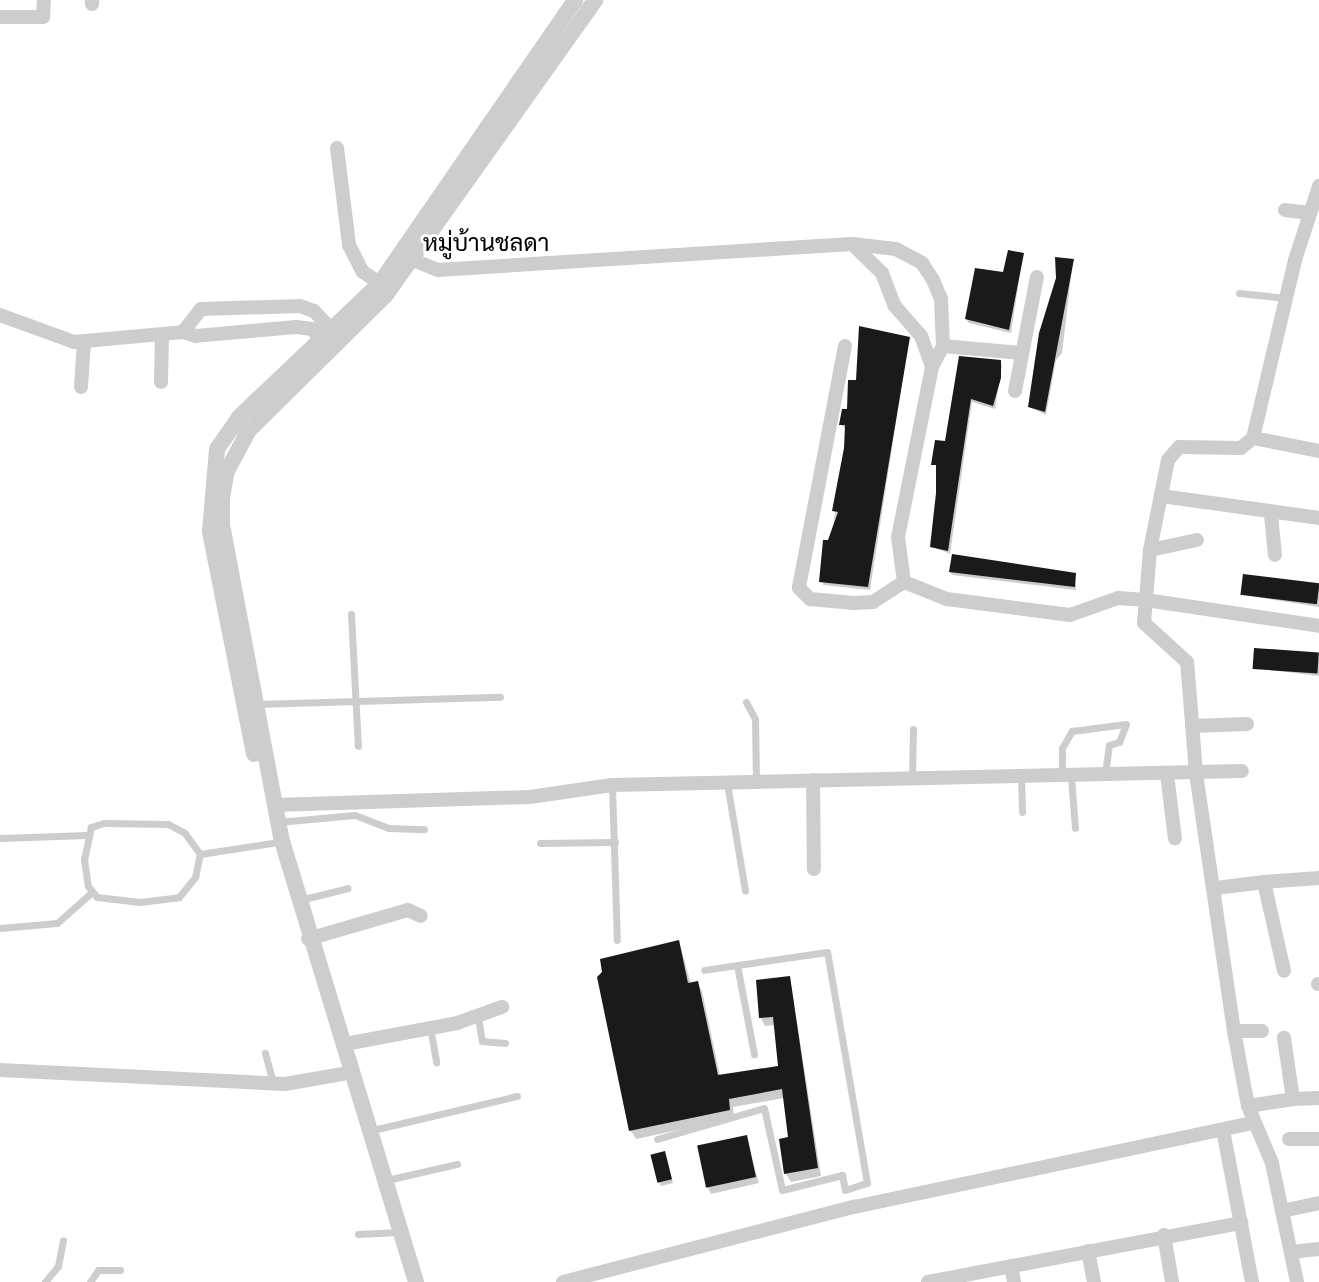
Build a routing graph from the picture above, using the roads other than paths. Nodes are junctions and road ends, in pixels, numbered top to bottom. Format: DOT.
graph roads {
  1 [pos="44,0"];
  2 [pos="575,0"];
  3 [pos="595,0"];
  4 [pos="0,17"];
  5 [pos="337,148"];
  6 [pos="1319,186"];
  7 [pos="1285,210"];
  8 [pos="1310,213"];
  9 [pos="852,244"];
  10 [pos="408,256"];
  11 [pos="1037,277"];
  12 [pos="380,283"];
  13 [pos="1239,292"];
  14 [pos="1287,298"];
  15 [pos="288,307"];
  16 [pos="0,315"];
  17 [pos="288,328"];
  18 [pos="183,332"];
  19 [pos="327,335"];
  20 [pos="162,336"];
  21 [pos="84,342"];
  22 [pos="846,346"];
  23 [pos="943,346"];
  24 [pos="1022,353"];
  25 [pos="932,367"];
  26 [pos="161,382"];
  27 [pos="81,387"];
  28 [pos="1015,391"];
  29 [pos="1253,438"];
  30 [pos="1319,451"];
  31 [pos="1161,496"];
  32 [pos="1272,516"];
  33 [pos="1319,518"];
  34 [pos="1197,540"];
  35 [pos="1150,550"];
  36 [pos="1275,555"];
  37 [pos="904,582"];
  38 [pos="1146,600"];
  39 [pos="351,614"];
  40 [pos="1319,626"];
  41 [pos="500,697"];
  42 [pos="355,701"];
  43 [pos="746,702"];
  44 [pos="257,704"];
  45 [pos="1247,724"];
  46 [pos="1192,726"];
  47 [pos="913,729"];
  48 [pos="358,746"];
  49 [pos="1242,771"];
  50 [pos="1196,773"];
  51 [pos="1167,774"];
  52 [pos="1105,776"];
  53 [pos="912,777"];
  54 [pos="1066,777"];
  55 [pos="1021,779"];
  56 [pos="813,780"];
  57 [pos="756,781"];
  58 [pos="727,783"];
  59 [pos="612,785"];
  60 [pos="275,805"];
  61 [pos="1022,812"];
  62 [pos="278,822"];
  63 [pos="1076,828"];
  64 [pos="424,830"];
  65 [pos="87,835"];
  66 [pos="0,838"];
  67 [pos="1175,839"];
  68 [pos="615,842"];
  69 [pos="272,843"];
  70 [pos="540,843"];
  71 [pos="200,854"];
  72 [pos="814,869"];
  73 [pos="1319,878"];
  74 [pos="1264,882"];
  75 [pos="348,888"];
  76 [pos="1216,888"];
  77 [pos="745,891"];
  78 [pos="92,892"];
  79 [pos="298,901"];
  80 [pos="421,916"];
  81 [pos="0,928"];
  82 [pos="308,939"];
  83 [pos="617,940"];
  84 [pos="737,965"];
  85 [pos="704,970"];
  86 [pos="1284,971"];
  87 [pos="502,1007"];
  88 [pos="478,1017"];
  89 [pos="430,1027"];
  90 [pos="1262,1031"];
  91 [pos="1234,1032"];
  92 [pos="1284,1038"];
  93 [pos="505,1043"];
  94 [pos="345,1044"];
  95 [pos="265,1053"];
  96 [pos="754,1054"];
  97 [pos="436,1062"];
  98 [pos="0,1070"];
  99 [pos="344,1074"];
  100 [pos="273,1083"];
  101 [pos="517,1096"];
  102 [pos="1319,1098"];
  103 [pos="1293,1099"];
  104 [pos="1248,1106"];
  105 [pos="1254,1123"];
  106 [pos="372,1130"];
  107 [pos="1223,1131"];
  108 [pos="657,1139"];
  109 [pos="1289,1139"];
  110 [pos="1319,1139"];
  111 [pos="457,1164"];
  112 [pos="387,1180"];
  113 [pos="851,1188"];
  114 [pos="1319,1203"];
  115 [pos="854,1207"];
  116 [pos="1282,1211"];
  117 [pos="1240,1222"];
  118 [pos="393,1232"];
  119 [pos="358,1234"];
  120 [pos="1164,1235"];
  121 [pos="63,1240"];
  122 [pos="1319,1249"];
  123 [pos="1088,1251"];
  124 [pos="1291,1251"];
  125 [pos="1011,1266"];
  126 [pos="120,1270"];
  127 [pos="45,1282"];
  128 [pos="90,1282"];
  129 [pos="407,1282"];
  130 [pos="416,1282"];
  131 [pos="563,1282"];
  132 [pos="933,1282"];
  133 [pos="1014,1282"];
  134 [pos="1094,1282"];
  135 [pos="1172,1282"];
  136 [pos="1252,1282"];
  137 [pos="1297,1282"];
  1 -- 4 [label="street"];
  2 -- 10 [label="street"];
  3 -- 10 [label="street"];
  5 -- 12 [label="street"];
  6 -- 8 [label="street"];
  7 -- 8 [label="street"];
  8 -- 14 [label="street"];
  9 -- 10 [label="street"];
  9 -- 23 [label="street"];
  9 -- 25 [label="street"];
  10 -- 12 [label="street"];
  10 -- 44 [label="street"];
  11 -- 24 [label="street"];
  12 -- 19 [label="street"];
  13 -- 14 [label="lane"];
  14 -- 29 [label="street"];
  15 -- 17 [label="street"];
  15 -- 18 [label="street"];
  15 -- 19 [label="street"];
  16 -- 21 [label="street"];
  17 -- 18 [label="street"];
  17 -- 19 [label="street"];
  18 -- 20 [label="street"];
  19 -- 69 [label="street"];
  20 -- 21 [label="street"];
  20 -- 26 [label="street"];
  21 -- 27 [label="street"];
  22 -- 37 [label="street"];
  23 -- 24 [label="street"];
  23 -- 25 [label="street"];
  24 -- 28 [label="street"];
  25 -- 37 [label="street"];
  29 -- 30 [label="street"];
  29 -- 31 [label="street"];
  31 -- 32 [label="street"];
  31 -- 35 [label="street"];
  32 -- 33 [label="street"];
  32 -- 36 [label="street"];
  34 -- 35 [label="street"];
  35 -- 38 [label="street"];
  37 -- 38 [label="street"];
  38 -- 40 [label="street"];
  38 -- 46 [label="street"];
  39 -- 42 [label="lane"];
  41 -- 42 [label="lane"];
  42 -- 44 [label="lane"];
  42 -- 48 [label="lane"];
  43 -- 57 [label="lane"];
  44 -- 60 [label="street"];
  45 -- 46 [label="street"];
  46 -- 50 [label="street"];
  47 -- 53 [label="lane"];
  49 -- 50 [label="street"];
  50 -- 51 [label="street"];
  50 -- 76 [label="street"];
  51 -- 52 [label="street"];
  51 -- 67 [label="street"];
  52 -- 54 [label="street"];
  52 -- 54 [label="lane"];
  53 -- 55 [label="street"];
  53 -- 56 [label="street"];
  54 -- 55 [label="street"];
  54 -- 63 [label="lane"];
  55 -- 61 [label="lane"];
  56 -- 57 [label="street"];
  56 -- 72 [label="street"];
  57 -- 58 [label="street"];
  58 -- 59 [label="street"];
  58 -- 77 [label="lane"];
  59 -- 60 [label="street"];
  59 -- 68 [label="lane"];
  60 -- 62 [label="street"];
  62 -- 64 [label="lane"];
  62 -- 79 [label="street"];
  65 -- 66 [label="lane"];
  65 -- 71 [label="lane"];
  65 -- 78 [label="lane"];
  68 -- 70 [label="lane"];
  68 -- 83 [label="lane"];
  69 -- 71 [label="lane"];
  69 -- 99 [label="street"];
  71 -- 78 [label="lane"];
  73 -- 74 [label="street"];
  74 -- 76 [label="street"];
  74 -- 86 [label="street"];
  75 -- 79 [label="lane"];
  76 -- 91 [label="street"];
  78 -- 81 [label="lane"];
  79 -- 82 [label="street"];
  80 -- 82 [label="street"];
  82 -- 94 [label="street"];
  84 -- 85 [label="lane"];
  84 -- 96 [label="lane"];
  84 -- 113 [label="lane"];
  87 -- 88 [label="street"];
  88 -- 89 [label="street"];
  88 -- 93 [label="lane"];
  89 -- 94 [label="street"];
  89 -- 97 [label="lane"];
  90 -- 91 [label="street"];
  91 -- 104 [label="street"];
  92 -- 103 [label="street"];
  94 -- 106 [label="street"];
  95 -- 100 [label="lane"];
  98 -- 100 [label="street"];
  99 -- 100 [label="street"];
  99 -- 118 [label="street"];
  101 -- 106 [label="lane"];
  102 -- 103 [label="street"];
  103 -- 104 [label="street"];
  104 -- 105 [label="street"];
  105 -- 107 [label="street"];
  105 -- 116 [label="street"];
  106 -- 112 [label="street"];
  107 -- 115 [label="street"];
  107 -- 117 [label="street"];
  108 -- 113 [label="lane"];
  109 -- 110 [label="street"];
  111 -- 112 [label="lane"];
  112 -- 130 [label="street"];
  113 -- 115 [label="lane"];
  114 -- 116 [label="street"];
  115 -- 131 [label="street"];
  116 -- 124 [label="street"];
  117 -- 120 [label="street"];
  117 -- 136 [label="street"];
  118 -- 119 [label="lane"];
  118 -- 129 [label="street"];
  120 -- 123 [label="street"];
  120 -- 135 [label="street"];
  121 -- 127 [label="lane"];
  122 -- 124 [label="street"];
  123 -- 125 [label="street"];
  123 -- 134 [label="street"];
  124 -- 137 [label="street"];
  125 -- 132 [label="street"];
  125 -- 133 [label="street"];
  126 -- 128 [label="lane"];
}
